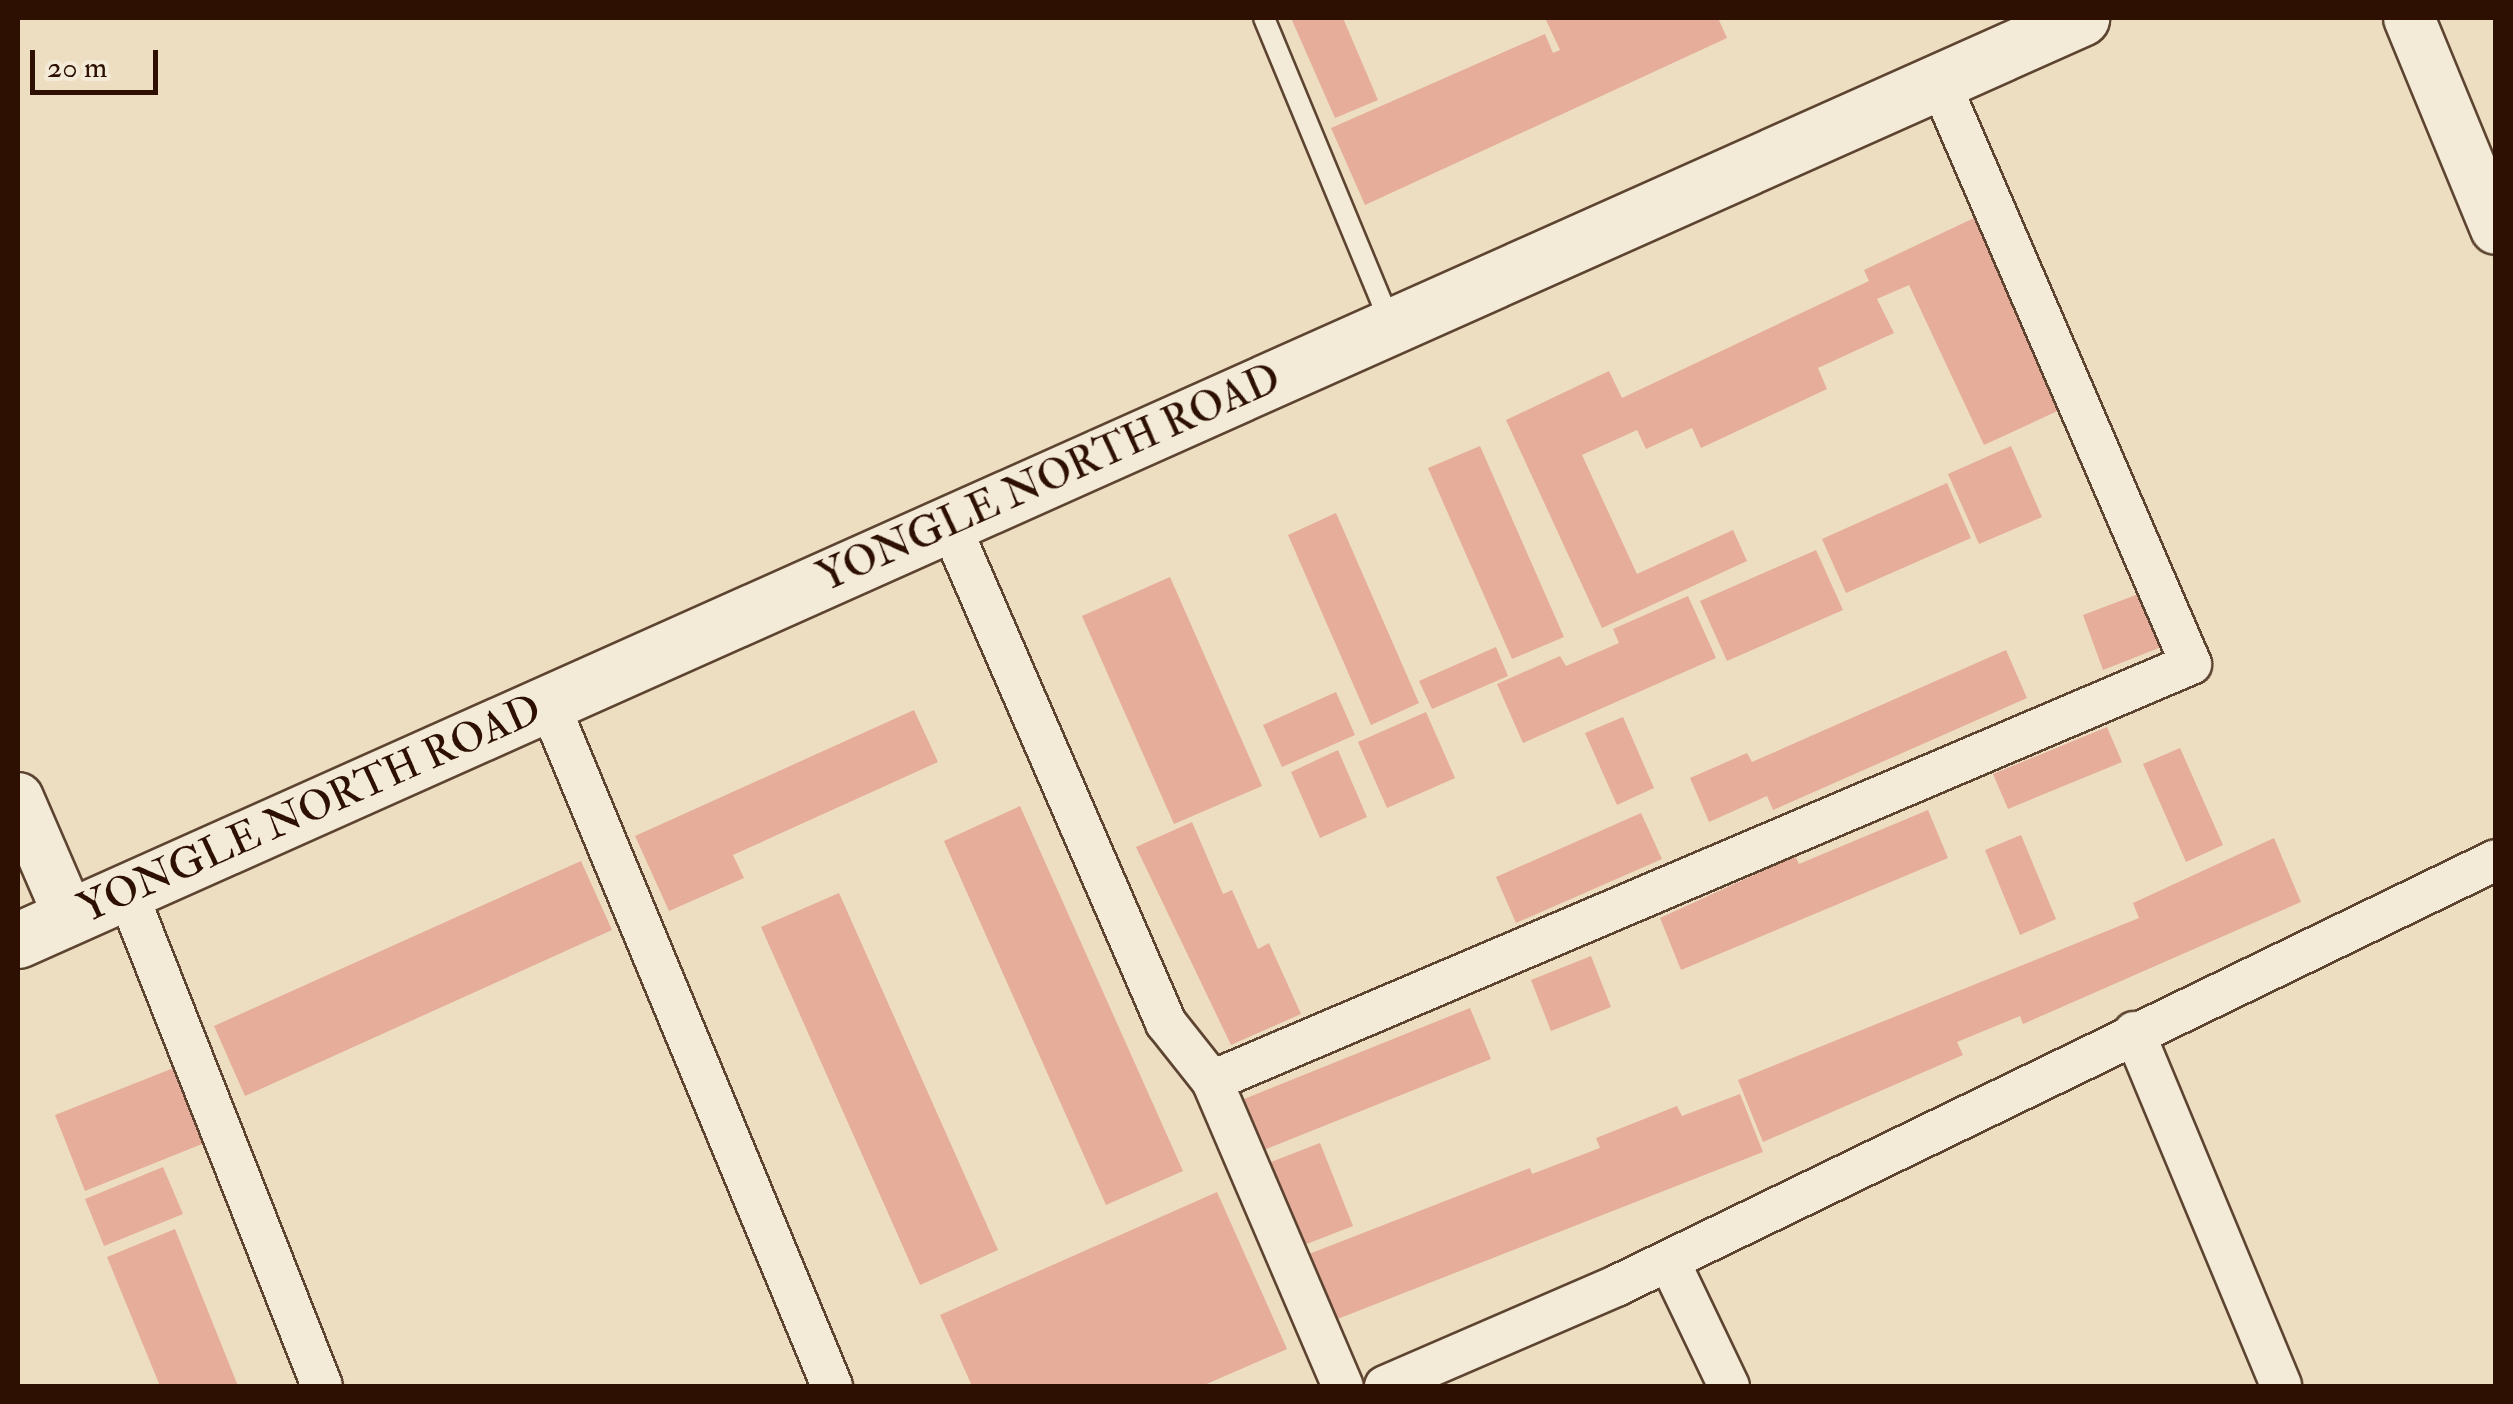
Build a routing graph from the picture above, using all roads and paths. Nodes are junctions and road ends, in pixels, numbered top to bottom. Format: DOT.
graph roads {
  1 [pos="1264,18"];
  2 [pos="2082,18"];
  3 [pos="2408,18"];
  4 [pos="1939,81"];
  5 [pos="2496,230"];
  6 [pos="1392,326"];
  7 [pos="949,523"];
  8 [pos="548,702"];
  9 [pos="18,798"];
  10 [pos="2496,860"];
  11 [pos="126,890"];
  12 [pos="70,916"];
  13 [pos="18,940"];
  14 [pos="2134,1032"];
  15 [pos="1212,1081"];
  16 [pos="1668,1261"];
  17 [pos="322,1386"];
  18 [pos="832,1386"];
  19 [pos="1343,1386"];
  20 [pos="1385,1386"];
  21 [pos="1729,1386"];
  22 [pos="2281,1386"];
  1 -- 6 [label="lane"];
  2 -- 4 [label="main road, YONGLE NORTH ROAD"];
  3 -- 5 [label="street"];
  4 -- 6 [label="main road, YONGLE NORTH ROAD"];
  4 -- 15 [label="street"];
  6 -- 7 [label="main road, YONGLE NORTH ROAD"];
  7 -- 8 [label="main road, YONGLE NORTH ROAD"];
  7 -- 15 [label="street"];
  8 -- 11 [label="main road, YONGLE NORTH ROAD"];
  8 -- 18 [label="street"];
  9 -- 12 [label="street"];
  10 -- 14 [label="street"];
  11 -- 12 [label="main road, YONGLE NORTH ROAD"];
  11 -- 17 [label="street"];
  12 -- 13 [label="main road, YONGLE NORTH ROAD"];
  14 -- 16 [label="street"];
  14 -- 22 [label="street"];
  15 -- 19 [label="street"];
  16 -- 20 [label="street"];
  16 -- 21 [label="street"];
}
